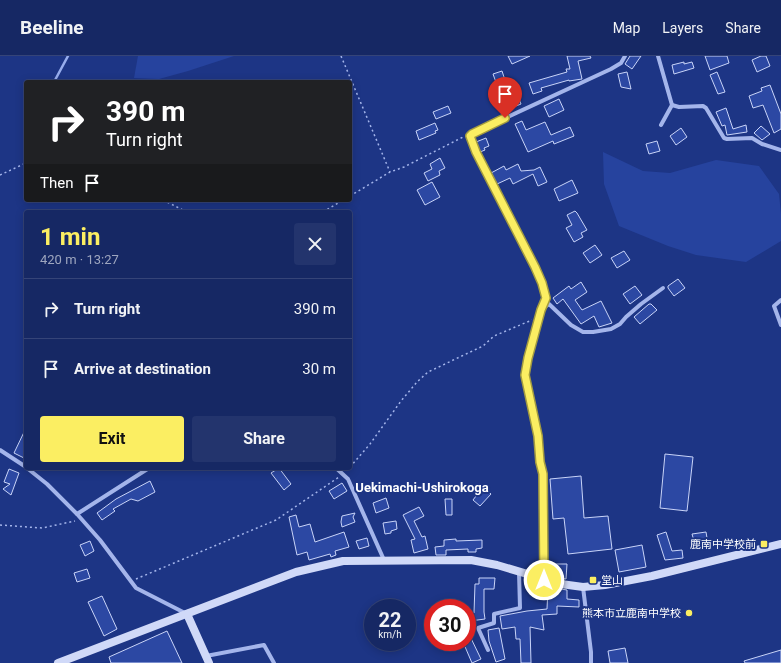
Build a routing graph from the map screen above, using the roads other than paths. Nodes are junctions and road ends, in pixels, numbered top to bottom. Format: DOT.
graph roads {
  1 [pos="625,56"];
  2 [pos="658,56"];
  3 [pos="672,105"];
  4 [pos="661,125"];
  5 [pos="781,150"];
  6 [pos="663,288"];
  7 [pos="781,300"];
  8 [pos="541,310"];
  9 [pos="781,325"];
  10 [pos="0,450"];
  11 [pos="24,467"];
  12 [pos="29,470"];
  13 [pos="146,470"];
  14 [pos="338,470"];
  15 [pos="77,514"];
  16 [pos="781,544"];
  17 [pos="384,560"];
  18 [pos="519,572"];
  19 [pos="544,580"];
  20 [pos="583,587"];
  21 [pos="187,614"];
  22 [pos="488,650"];
  23 [pos="208,660"];
  24 [pos="58,663"];
  25 [pos="274,663"];
  26 [pos="591,663"];
  1 -- 8 [label="street"];
  2 -- 3 [label="street"];
  3 -- 4 [label="street"];
  3 -- 5 [label="street"];
  6 -- 8 [label="street"];
  7 -- 9 [label="street"];
  8 -- 19 [label="street"];
  10 -- 11 [label="street"];
  12 -- 15 [label="street"];
  13 -- 15 [label="street"];
  14 -- 17 [label="street"];
  15 -- 21 [label="street"];
  16 -- 20 [label="street"];
  17 -- 18 [label="street"];
  17 -- 21 [label="street"];
  18 -- 19 [label="street"];
  18 -- 22 [label="street"];
  19 -- 20 [label="street"];
  20 -- 26 [label="street"];
  21 -- 23 [label="street"];
  21 -- 24 [label="street"];
  23 -- 25 [label="street"];
}
